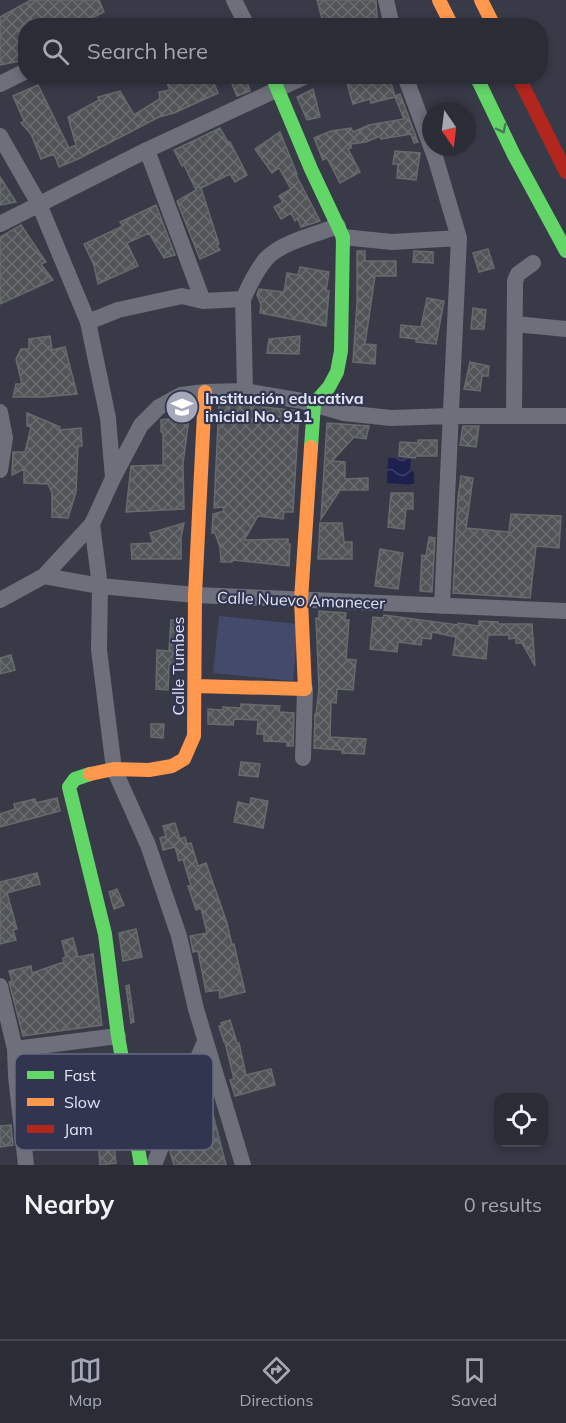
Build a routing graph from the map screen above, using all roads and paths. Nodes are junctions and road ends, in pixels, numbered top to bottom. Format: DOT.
graph roads {
  1 [pos="234,0"];
  2 [pos="386,0"];
  3 [pos="439,0"];
  4 [pos="481,0"];
  5 [pos="243,18"];
  6 [pos="390,18"];
  7 [pos="448,18"];
  8 [pos="490,18"];
  9 [pos="18,75"];
  10 [pos="0,84"];
  11 [pos="274,84"];
  12 [pos="276,84"];
  13 [pos="408,84"];
  14 [pos="480,84"];
  15 [pos="522,84"];
  16 [pos="0,136"];
  17 [pos="147,150"];
  18 [pos="566,172"];
  19 [pos="39,204"];
  20 [pos="0,224"];
  21 [pos="340,231"];
  22 [pos="459,238"];
  23 [pos="566,251"];
  24 [pos="533,263"];
  25 [pos="243,299"];
  26 [pos="203,301"];
  27 [pos="88,322"];
  28 [pos="514,324"];
  29 [pos="566,329"];
  30 [pos="244,391"];
  31 [pos="205,392"];
  32 [pos="314,404"];
  33 [pos="0,412"];
  34 [pos="450,416"];
  35 [pos="513,416"];
  36 [pos="566,416"];
  37 [pos="0,470"];
  38 [pos="113,478"];
  39 [pos="92,524"];
  40 [pos="44,576"];
  41 [pos="100,586"];
  42 [pos="195,595"];
  43 [pos="0,600"];
  44 [pos="301,600"];
  45 [pos="442,606"];
  46 [pos="566,611"];
  47 [pos="196,686"];
  48 [pos="305,688"];
  49 [pos="303,758"];
  50 [pos="114,769"];
  51 [pos="0,986"];
  52 [pos="118,1036"];
  53 [pos="205,1042"];
  54 [pos="15,1049"];
  55 [pos="121,1054"];
  56 [pos="200,1054"];
  57 [pos="209,1054"];
  58 [pos="213,1068"];
  59 [pos="8,1077"];
  60 [pos="15,1111"];
  61 [pos="23,1150"];
  62 [pos="138,1150"];
  63 [pos="160,1150"];
  64 [pos="26,1165"];
  65 [pos="141,1165"];
  66 [pos="154,1165"];
  67 [pos="243,1165"];
  1 -- 5 [label="street"];
  2 -- 6 [label="street"];
  3 -- 7 [label="main road"];
  4 -- 8 [label="main road"];
  9 -- 10 [label="street"];
  11 -- 17 [label="street"];
  12 -- 21 [label="main road"];
  13 -- 22 [label="street"];
  14 -- 23 [label="main road, one-way"];
  15 -- 18 [label="main road"];
  16 -- 19 [label="street"];
  17 -- 19 [label="street"];
  17 -- 26 [label="street"];
  19 -- 20 [label="street"];
  19 -- 27 [label="street"];
  21 -- 22 [label="street"];
  21 -- 25 [label="street"];
  21 -- 32 [label="main road"];
  22 -- 34 [label="street"];
  24 -- 28 [label="street"];
  25 -- 26 [label="street"];
  25 -- 30 [label="street"];
  26 -- 27 [label="street"];
  27 -- 38 [label="street"];
  28 -- 29 [label="street"];
  28 -- 35 [label="street"];
  30 -- 31 [label="street"];
  30 -- 32 [label="street"];
  31 -- 38 [label="street"];
  31 -- 42 [label="main road, Calle Tumbes"];
  32 -- 34 [label="street"];
  32 -- 44 [label="main road"];
  33 -- 37 [label="street"];
  34 -- 35 [label="street"];
  34 -- 45 [label="street"];
  35 -- 36 [label="street"];
  38 -- 39 [label="street"];
  39 -- 40 [label="street"];
  39 -- 41 [label="street"];
  40 -- 41 [label="street, Calle Nuevo Amanecer"];
  40 -- 43 [label="street"];
  41 -- 42 [label="street, Calle Nuevo Amanecer"];
  41 -- 50 [label="street"];
  42 -- 44 [label="street, Calle Nuevo Amanecer"];
  42 -- 47 [label="main road, Calle Tumbes"];
  44 -- 45 [label="street, Calle Nuevo Amanecer"];
  44 -- 48 [label="main road"];
  45 -- 46 [label="street, Calle Nuevo Amanecer"];
  47 -- 48 [label="main road"];
  47 -- 50 [label="main road, Calle Tumbes"];
  48 -- 49 [label="street"];
  50 -- 52 [label="main road"];
  50 -- 53 [label="street"];
  51 -- 54 [label="street"];
  52 -- 54 [label="street"];
  52 -- 55 [label="main road"];
  53 -- 56 [label="street"];
  53 -- 57 [label="street"];
  54 -- 59 [label="street"];
  58 -- 67 [label="street"];
  59 -- 60 [label="street"];
  61 -- 64 [label="street"];
  62 -- 65 [label="main road"];
  63 -- 66 [label="street"];
}
